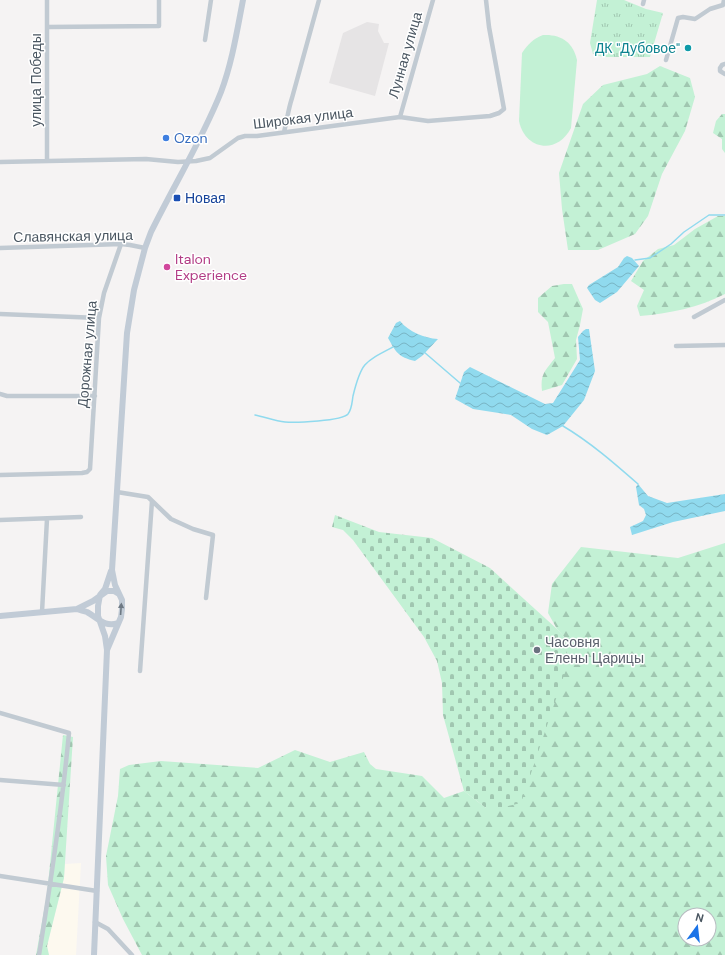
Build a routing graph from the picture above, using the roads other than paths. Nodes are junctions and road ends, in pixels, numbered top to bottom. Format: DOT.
graph roads {
  1 [pos="47,0"];
  2 [pos="159,0"];
  3 [pos="210,0"];
  4 [pos="243,0"];
  5 [pos="320,0"];
  6 [pos="433,0"];
  7 [pos="486,0"];
  8 [pos="724,0"];
  9 [pos="47,27"];
  10 [pos="205,40"];
  11 [pos="666,60"];
  12 [pos="725,64"];
  13 [pos="725,74"];
  14 [pos="400,117"];
  15 [pos="284,132"];
  16 [pos="47,161"];
  17 [pos="0,162"];
  18 [pos="187,162"];
  19 [pos="121,244"];
  20 [pos="0,248"];
  21 [pos="145,248"];
  22 [pos="725,300"];
  23 [pos="0,314"];
  24 [pos="694,317"];
  25 [pos="99,318"];
  26 [pos="725,345"];
  27 [pos="676,346"];
  28 [pos="0,394"];
  29 [pos="95,396"];
  30 [pos="0,475"];
  31 [pos="117,492"];
  32 [pos="152,501"];
  33 [pos="81,517"];
  34 [pos="47,519"];
  35 [pos="0,520"];
  36 [pos="112,570"];
  37 [pos="119,594"];
  38 [pos="100,596"];
  39 [pos="206,598"];
  40 [pos="77,609"];
  41 [pos="42,612"];
  42 [pos="0,616"];
  43 [pos="101,622"];
  44 [pos="118,623"];
  45 [pos="107,650"];
  46 [pos="140,671"];
  47 [pos="0,712"];
  48 [pos="0,780"];
  49 [pos="64,786"];
  50 [pos="0,876"];
  51 [pos="51,884"];
  52 [pos="97,891"];
  53 [pos="95,922"];
  54 [pos="40,955"];
  55 [pos="94,955"];
  56 [pos="132,955"];
  1 -- 9 [label="street, улица Победы"];
  2 -- 9 [label="street"];
  3 -- 10 [label="street"];
  4 -- 18 [label="main road"];
  5 -- 15 [label="street"];
  6 -- 14 [label="street, Лунная улица"];
  7 -- 14 [label="street, Широкая улица"];
  8 -- 11 [label="street"];
  9 -- 16 [label="street, улица Победы"];
  12 -- 13 [label="street"];
  14 -- 15 [label="street, Широкая улица"];
  15 -- 18 [label="street, Широкая улица"];
  16 -- 17 [label="street, Широкая улица"];
  16 -- 18 [label="street, Широкая улица"];
  18 -- 21 [label="main road"];
  19 -- 20 [label="street, Славянская улица"];
  19 -- 21 [label="street, Славянская улица"];
  19 -- 25 [label="street, Дорожная улица"];
  21 -- 31 [label="main road"];
  22 -- 24 [label="street"];
  23 -- 25 [label="street"];
  25 -- 29 [label="street, Дорожная улица"];
  26 -- 27 [label="street"];
  28 -- 29 [label="street"];
  29 -- 30 [label="street, Дорожная улица"];
  31 -- 32 [label="street"];
  31 -- 36 [label="main road"];
  32 -- 39 [label="street"];
  32 -- 46 [label="street"];
  33 -- 34 [label="street"];
  34 -- 35 [label="street"];
  34 -- 41 [label="street"];
  36 -- 37 [label="main road"];
  36 -- 38 [label="main road"];
  37 -- 38 [label="main road"];
  44 -- 37 [label="main road, one-way"];
  38 -- 40 [label="main road"];
  38 -- 43 [label="main road"];
  40 -- 41 [label="main road"];
  40 -- 43 [label="main road"];
  41 -- 42 [label="main road"];
  43 -- 44 [label="main road"];
  43 -- 45 [label="main road"];
  44 -- 45 [label="main road"];
  45 -- 52 [label="main road"];
  47 -- 49 [label="street"];
  48 -- 49 [label="street"];
  49 -- 51 [label="street"];
  50 -- 51 [label="street"];
  51 -- 52 [label="street"];
  51 -- 54 [label="street"];
  52 -- 53 [label="main road"];
  53 -- 55 [label="main road"];
  53 -- 56 [label="street"];
}
